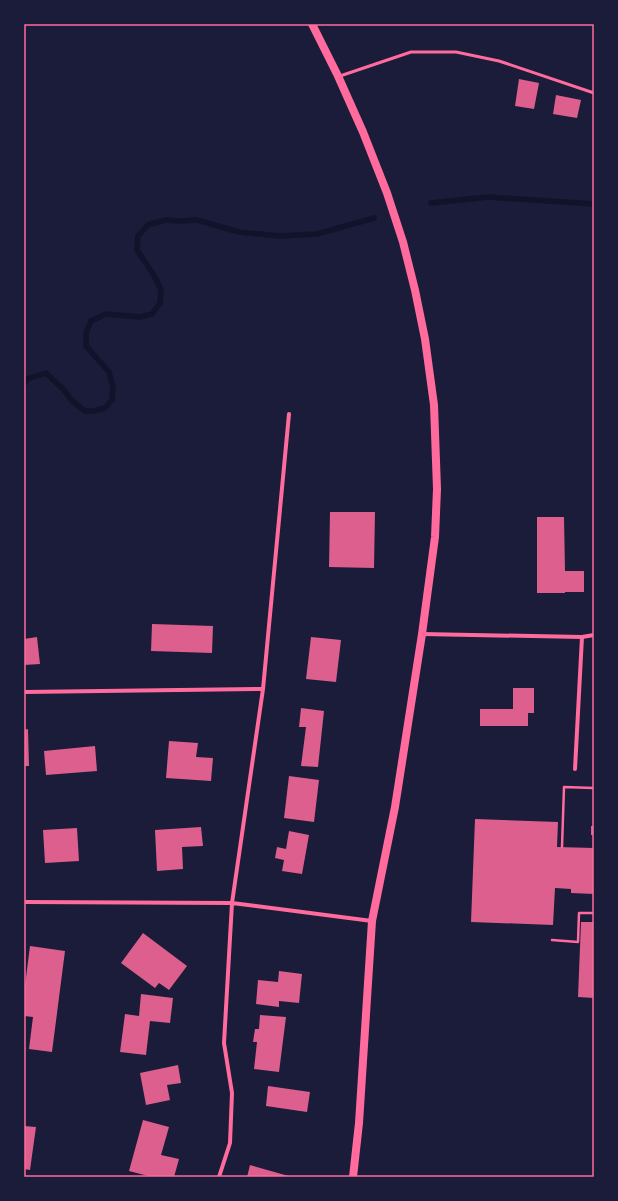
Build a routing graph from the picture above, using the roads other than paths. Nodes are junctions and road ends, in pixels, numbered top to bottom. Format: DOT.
graph roads {
  1 [pos="312,24"];
  2 [pos="338,76"];
  3 [pos="594,93"];
  4 [pos="289,414"];
  5 [pos="422,634"];
  6 [pos="594,635"];
  7 [pos="582,637"];
  8 [pos="263,689"];
  9 [pos="24,692"];
  10 [pos="575,769"];
  11 [pos="24,902"];
  12 [pos="232,903"];
  13 [pos="372,921"];
  14 [pos="219,1177"];
  15 [pos="353,1177"];
  1 -- 2 [label="main road"];
  2 -- 3 [label="lane"];
  2 -- 5 [label="main road"];
  4 -- 8 [label="street"];
  5 -- 7 [label="street"];
  5 -- 13 [label="main road"];
  6 -- 7 [label="street"];
  7 -- 10 [label="street"];
  8 -- 9 [label="street"];
  8 -- 12 [label="street"];
  11 -- 12 [label="street"];
  12 -- 13 [label="street"];
  12 -- 14 [label="street"];
  13 -- 15 [label="main road"];
}
